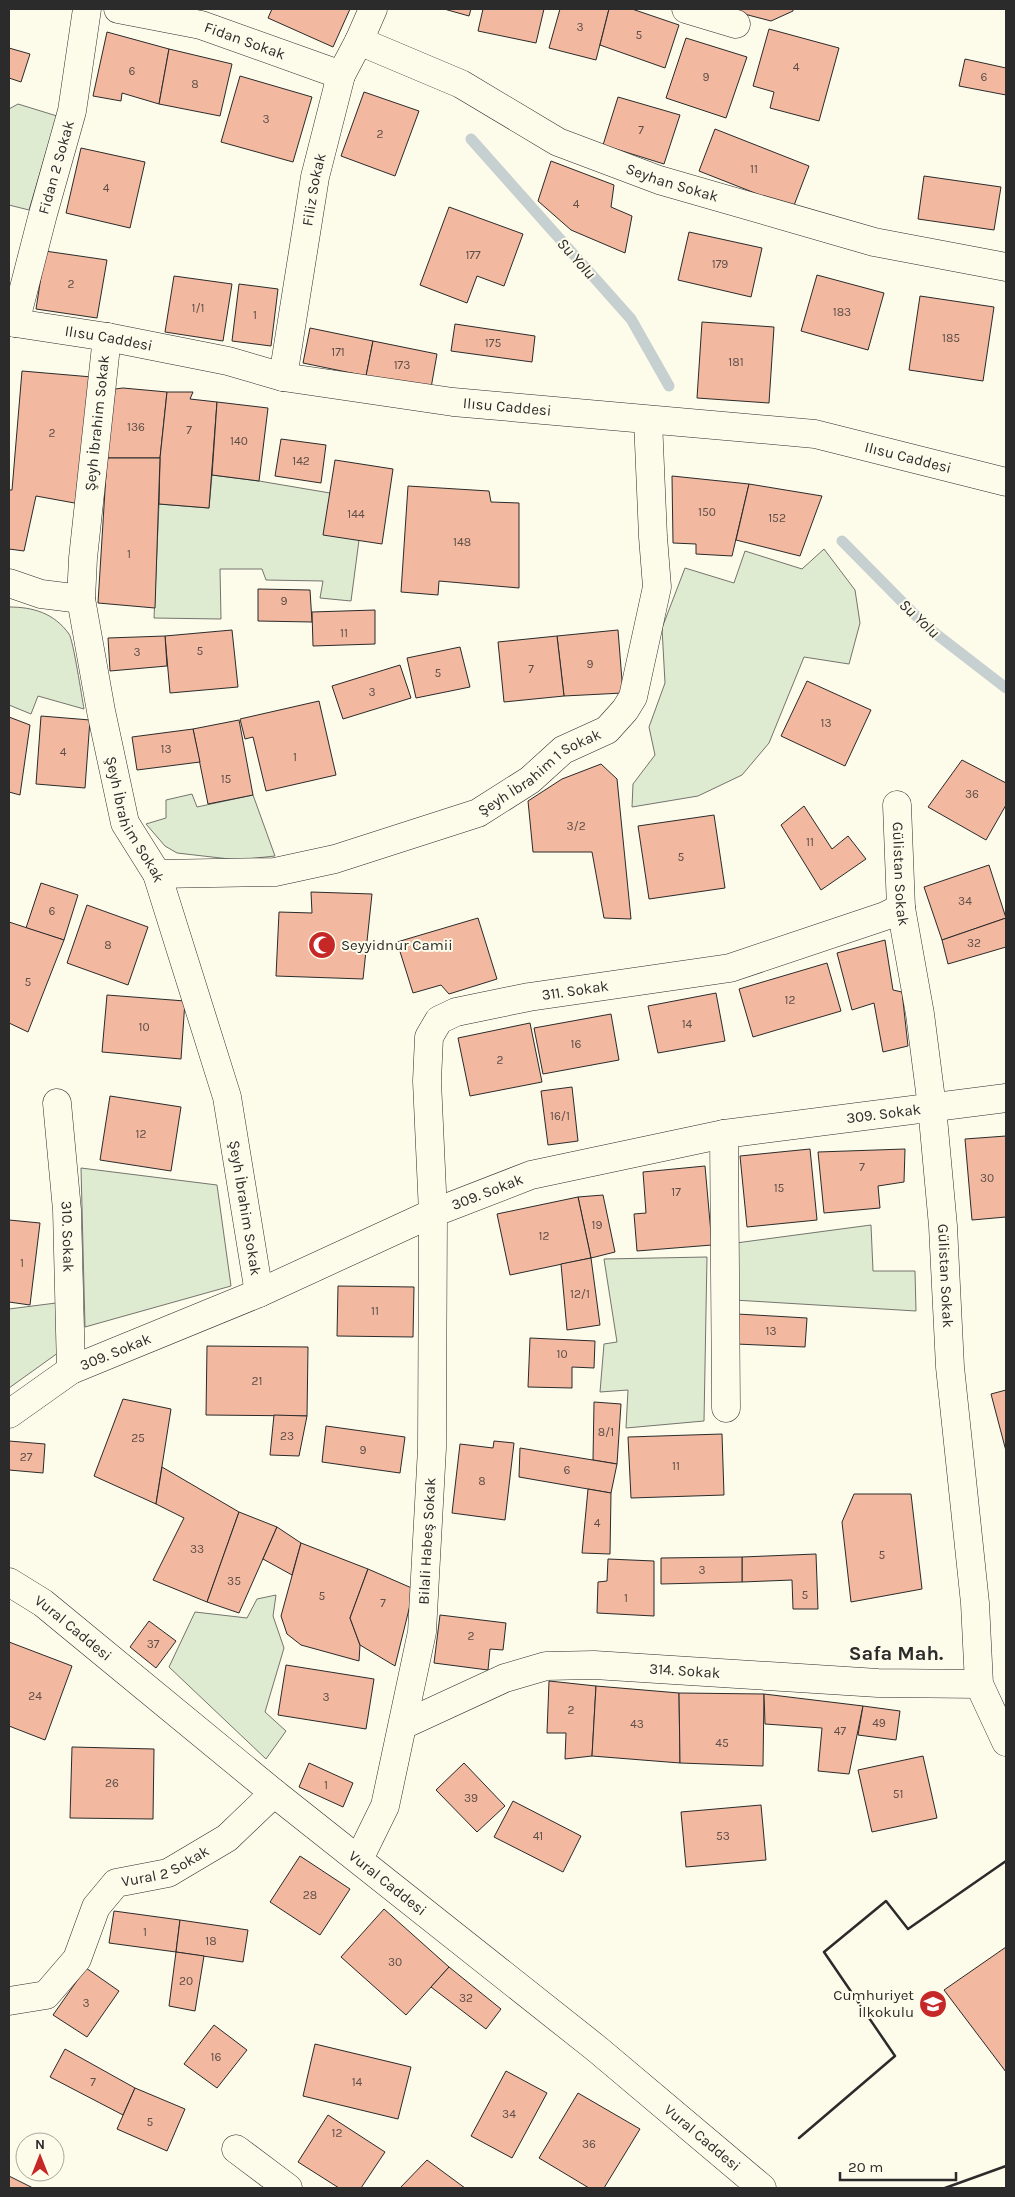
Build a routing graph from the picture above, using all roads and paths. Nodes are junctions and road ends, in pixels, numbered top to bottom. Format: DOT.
graph roads {
  1 [pos="87,9"];
  2 [pos="118,9"];
  3 [pos="373,9"];
  4 [pos="686,9"];
  5 [pos="736,24"];
  6 [pos="359,42"];
  7 [pos="341,76"];
  8 [pos="1006,266"];
  9 [pos="12,322"];
  10 [pos="106,337"];
  11 [pos="283,377"];
  12 [pos="648,420"];
  13 [pos="1006,482"];
  14 [pos="9,583"];
  15 [pos="81,599"];
  16 [pos="897,805"];
  17 [pos="157,874"];
  18 [pos="901,908"];
  19 [pos="1006,1098"];
  20 [pos="58,1103"];
  21 [pos="932,1107"];
  22 [pos="724,1134"];
  23 [pos="433,1213"];
  24 [pos="259,1293"];
  25 [pos="71,1370"];
  26 [pos="726,1408"];
  27 [pos="9,1414"];
  28 [pos="9,1582"];
  29 [pos="979,1684"];
  30 [pos="403,1725"];
  31 [pos="1006,1742"];
  32 [pos="274,1793"];
  33 [pos="359,1859"];
  34 [pos="9,2001"];
  35 [pos="236,2149"];
  36 [pos="288,2188"];
  37 [pos="762,2188"];
  1 -- 9 [label="street, Fidan 2 Sokak"];
  2 -- 7 [label="street, Fidan Sokak"];
  3 -- 6 [label="street, Filiz Sokak"];
  4 -- 5 [label="street"];
  6 -- 7 [label="street, Filiz Sokak"];
  6 -- 8 [label="street, Seyhan Sokak"];
  7 -- 11 [label="street, Filiz Sokak"];
  9 -- 10 [label="street, Ilısu Caddesi"];
  10 -- 11 [label="street, Ilısu Caddesi"];
  10 -- 15 [label="street, Şeyh İbrahim Sokak"];
  11 -- 12 [label="street, Ilısu Caddesi"];
  12 -- 13 [label="street, Ilısu Caddesi"];
  12 -- 17 [label="street, Şeyh İbrahim 1 Sokak"];
  14 -- 15 [label="street"];
  15 -- 17 [label="street, Şeyh İbrahim Sokak"];
  16 -- 18 [label="street, Gülistan Sokak"];
  17 -- 24 [label="street, Şeyh İbrahim Sokak"];
  18 -- 21 [label="street, Gülistan Sokak"];
  18 -- 23 [label="street, 311. Sokak"];
  19 -- 21 [label="street, 309. Sokak"];
  20 -- 25 [label="street, 310. Sokak"];
  21 -- 22 [label="street, 309. Sokak"];
  21 -- 29 [label="street, Gülistan Sokak"];
  22 -- 23 [label="street, 309. Sokak"];
  22 -- 26 [label="street"];
  23 -- 24 [label="street, 309. Sokak"];
  23 -- 30 [label="street, Bilali Habeş Sokak"];
  24 -- 25 [label="street, 309. Sokak"];
  25 -- 27 [label="street, 309. Sokak"];
  28 -- 32 [label="street, Vural Caddesi"];
  29 -- 30 [label="street, 314. Sokak"];
  29 -- 31 [label="street, Gülistan Sokak"];
  30 -- 33 [label="street, Bilali Habeş Sokak"];
  32 -- 33 [label="street, Vural Caddesi"];
  32 -- 34 [label="street, Vural 2 Sokak"];
  33 -- 37 [label="street, Vural Caddesi"];
  35 -- 36 [label="street"];
}
